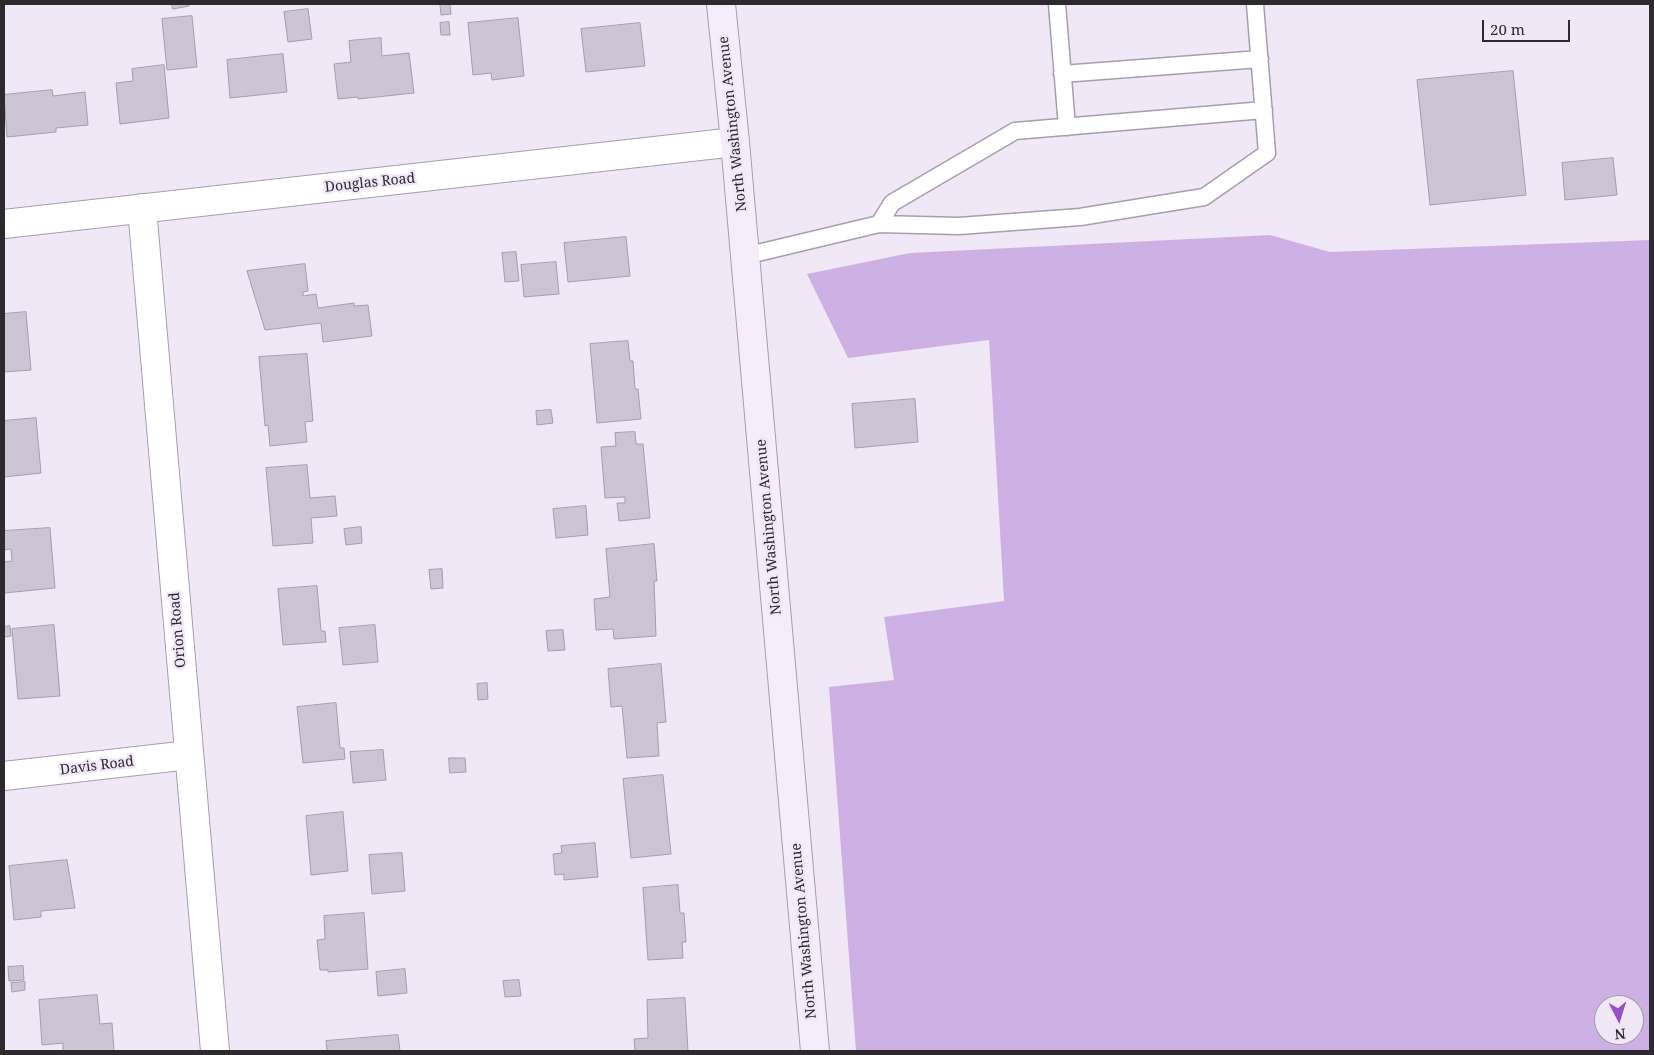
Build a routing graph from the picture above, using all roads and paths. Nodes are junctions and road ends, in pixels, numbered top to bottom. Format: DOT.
graph roads {
  1 [pos="721,4"];
  2 [pos="1056,4"];
  3 [pos="1255,4"];
  4 [pos="1260,59"];
  5 [pos="1062,74"];
  6 [pos="1264,110"];
  7 [pos="1067,127"];
  8 [pos="735,142"];
  9 [pos="142,208"];
  10 [pos="4,224"];
  11 [pos="879,224"];
  12 [pos="745,256"];
  13 [pos="189,755"];
  14 [pos="4,776"];
  15 [pos="215,1051"];
  16 [pos="814,1051"];
  1 -- 8 [label="main road, North Washington Avenue"];
  2 -- 5 [label="lane"];
  3 -- 4 [label="lane"];
  4 -- 5 [label="lane"];
  4 -- 6 [label="lane"];
  5 -- 7 [label="lane"];
  6 -- 7 [label="lane"];
  6 -- 11 [label="lane"];
  7 -- 11 [label="lane"];
  8 -- 9 [label="street, Douglas Road"];
  8 -- 12 [label="main road, North Washington Avenue"];
  9 -- 10 [label="street, Douglas Road"];
  9 -- 13 [label="street, Orion Road"];
  11 -- 12 [label="lane"];
  12 -- 16 [label="main road, North Washington Avenue"];
  13 -- 14 [label="street, Davis Road"];
  13 -- 15 [label="street, Orion Road"];
}
